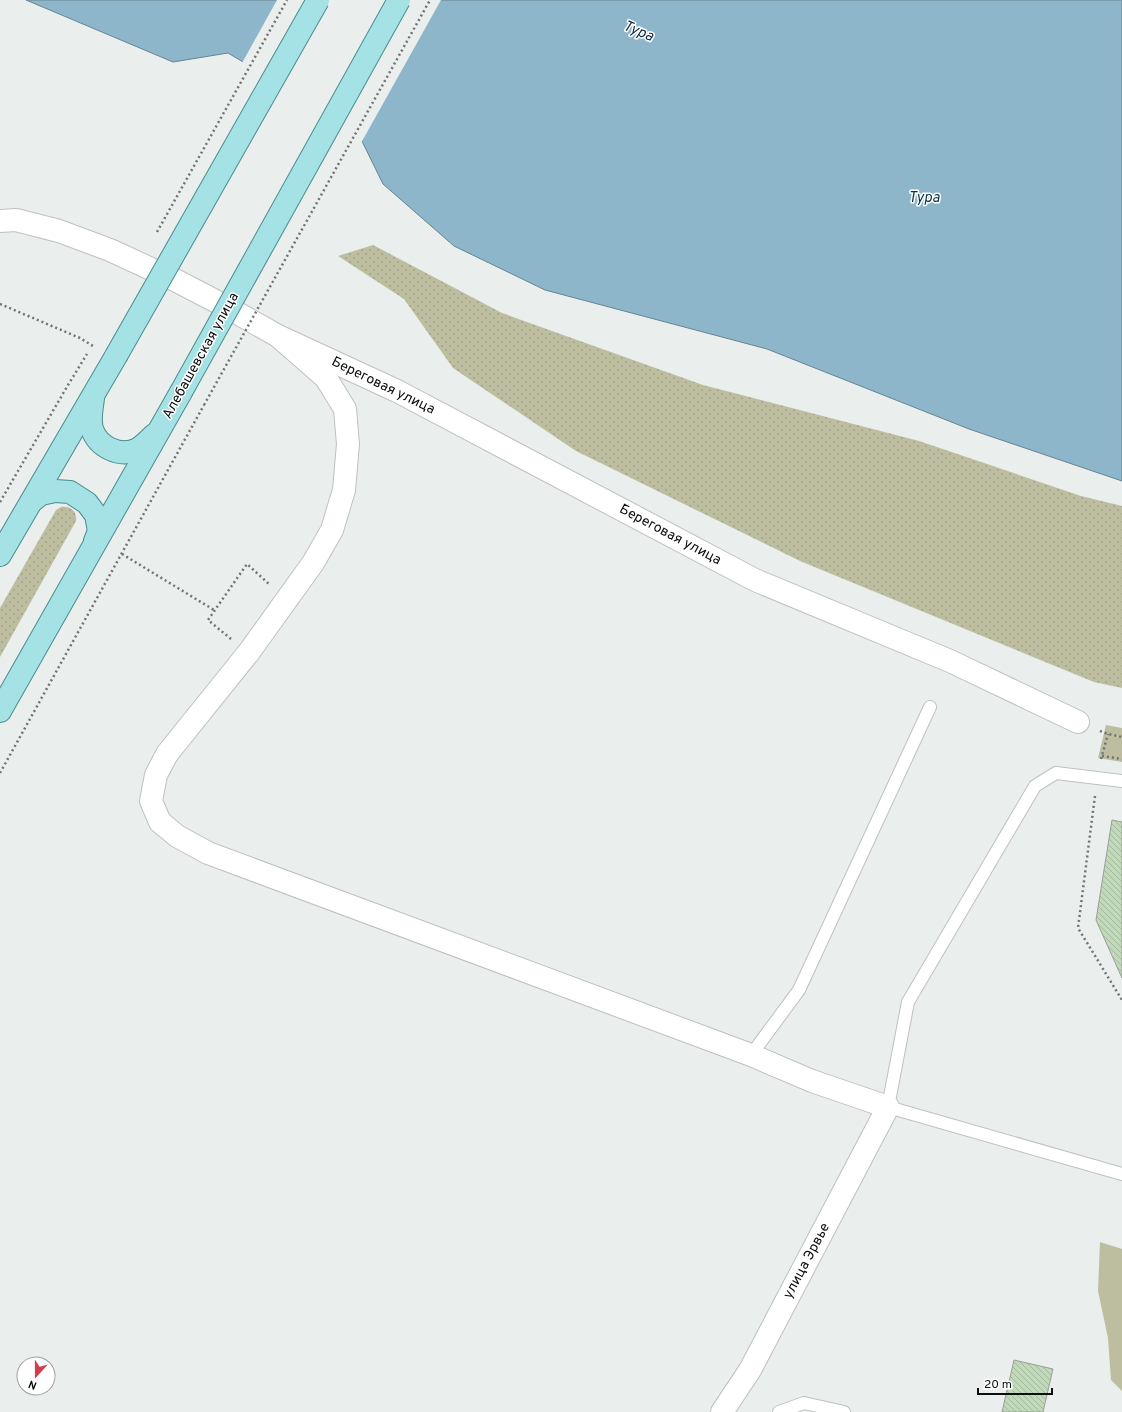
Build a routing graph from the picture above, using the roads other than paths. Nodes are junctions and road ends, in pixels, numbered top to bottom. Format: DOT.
graph roads {
  1 [pos="318,0"];
  2 [pos="399,0"];
  3 [pos="0,221"];
  4 [pos="278,336"];
  5 [pos="94,394"];
  6 [pos="162,426"];
  7 [pos="32,501"];
  8 [pos="94,546"];
  9 [pos="0,554"];
  10 [pos="930,707"];
  11 [pos="0,711"];
  12 [pos="1078,722"];
  13 [pos="1122,781"];
  14 [pos="751,1055"];
  15 [pos="888,1107"];
  16 [pos="1122,1174"];
  17 [pos="722,1412"];
  18 [pos="779,1412"];
  19 [pos="844,1412"];
  1 -- 5 [label="main road, bridge"];
  2 -- 6 [label="main road, Алебашевская улица, bridge"];
  3 -- 4 [label="street, Береговая улица"];
  4 -- 12 [label="street, Береговая улица"];
  4 -- 14 [label="street"];
  5 -- 6 [label="main road"];
  5 -- 7 [label="main road"];
  6 -- 8 [label="main road, Алебашевская улица"];
  7 -- 8 [label="main road"];
  7 -- 9 [label="main road"];
  8 -- 11 [label="main road, Алебашевская улица"];
  10 -- 14 [label="lane"];
  13 -- 15 [label="lane"];
  14 -- 15 [label="street"];
  15 -- 16 [label="lane"];
  15 -- 17 [label="street, улица Эрвье"];
  18 -- 19 [label="lane"];
}
